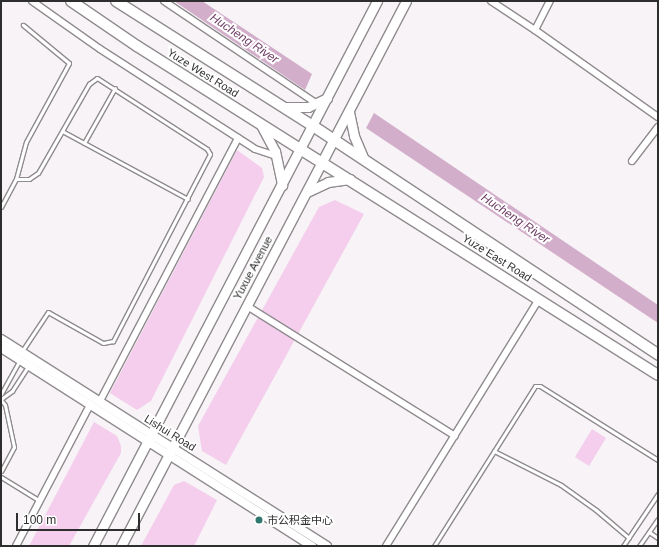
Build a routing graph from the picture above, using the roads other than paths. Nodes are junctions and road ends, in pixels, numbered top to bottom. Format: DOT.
graph roads {
  1 [pos="32,1"];
  2 [pos="71,1"];
  3 [pos="116,1"];
  4 [pos="164,1"];
  5 [pos="377,1"];
  6 [pos="406,1"];
  7 [pos="491,1"];
  8 [pos="550,1"];
  9 [pos="23,25"];
  10 [pos="535,30"];
  11 [pos="115,88"];
  12 [pos="327,98"];
  13 [pos="316,104"];
  14 [pos="282,107"];
  15 [pos="349,112"];
  16 [pos="658,117"];
  17 [pos="259,122"];
  18 [pos="313,126"];
  19 [pos="658,127"];
  20 [pos="62,131"];
  21 [pos="238,138"];
  22 [pos="334,140"];
  23 [pos="84,143"];
  24 [pos="301,148"];
  25 [pos="276,156"];
  26 [pos="364,160"];
  27 [pos="632,161"];
  28 [pos="323,162"];
  29 [pos="16,179"];
  30 [pos="350,179"];
  31 [pos="282,185"];
  32 [pos="308,192"];
  33 [pos="188,199"];
  34 [pos="1,207"];
  35 [pos="539,299"];
  36 [pos="247,306"];
  37 [pos="1,338"];
  38 [pos="1,348"];
  39 [pos="22,352"];
  40 [pos="658,354"];
  41 [pos="20,360"];
  42 [pos="28,365"];
  43 [pos="658,374"];
  44 [pos="1,394"];
  45 [pos="1,399"];
  46 [pos="100,401"];
  47 [pos="90,405"];
  48 [pos="455,436"];
  49 [pos="150,438"];
  50 [pos="171,451"];
  51 [pos="494,451"];
  52 [pos="658,460"];
  53 [pos="1,471"];
  54 [pos="1,477"];
  55 [pos="658,494"];
  56 [pos="40,501"];
  57 [pos="658,519"];
  58 [pos="649,532"];
  59 [pos="629,538"];
  60 [pos="658,538"];
  61 [pos="16,546"];
  62 [pos="93,546"];
  63 [pos="121,546"];
  64 [pos="312,546"];
  65 [pos="327,546"];
  66 [pos="386,546"];
  67 [pos="434,546"];
  68 [pos="623,546"];
  69 [pos="639,546"];
  1 -- 21 [label="street"];
  2 -- 17 [label="main road, Yuze West Road"];
  3 -- 14 [label="main road, Yuze West Road"];
  4 -- 13 [label="street"];
  5 -- 12 [label="main road, Yuxue Avenue"];
  6 -- 15 [label="main road, Yuxue Avenue"];
  7 -- 10 [label="street"];
  8 -- 10 [label="street"];
  9 -- 29 [label="lane"];
  10 -- 16 [label="street"];
  11 -- 20 [label="lane"];
  11 -- 23 [label="lane"];
  11 -- 33 [label="lane"];
  12 -- 13 [label="main road"];
  12 -- 18 [label="main road, Yuxue Avenue"];
  13 -- 14 [label="main road"];
  14 -- 18 [label="main road, Yuze West Road"];
  15 -- 22 [label="main road, Yuxue Avenue"];
  15 -- 26 [label="main road"];
  17 -- 24 [label="main road, Yuze West Road"];
  17 -- 25 [label="main road"];
  18 -- 22 [label="main road, Yuze West Road"];
  18 -- 24 [label="main road, Yuxue Avenue"];
  19 -- 27 [label="street"];
  20 -- 23 [label="lane"];
  20 -- 29 [label="lane"];
  21 -- 25 [label="street"];
  21 -- 46 [label="street"];
  22 -- 26 [label="main road, Yuze East Road"];
  22 -- 28 [label="main road, Yuxue Avenue"];
  23 -- 33 [label="lane"];
  24 -- 28 [label="main road, Yuze West Road"];
  24 -- 31 [label="main road, Yuxue Avenue"];
  25 -- 31 [label="main road"];
  26 -- 40 [label="main road, Yuze East Road"];
  28 -- 30 [label="main road, Yuze East Road"];
  28 -- 32 [label="main road, Yuxue Avenue"];
  29 -- 34 [label="lane"];
  30 -- 32 [label="main road"];
  30 -- 35 [label="main road, Yuze East Road"];
  31 -- 49 [label="main road, Yuxue Avenue"];
  32 -- 36 [label="main road, Yuxue Avenue"];
  33 -- 39 [label="lane"];
  35 -- 43 [label="main road, Yuze East Road"];
  35 -- 48 [label="street"];
  36 -- 48 [label="street"];
  36 -- 50 [label="main road, Yuxue Avenue"];
  37 -- 39 [label="street, Lishui Road"];
  38 -- 41 [label="street, Lishui Road"];
  39 -- 46 [label="street, Lishui Road"];
  41 -- 42 [label="street, Lishui Road"];
  41 -- 44 [label="lane"];
  42 -- 45 [label="lane"];
  42 -- 47 [label="street, Lishui Road"];
  45 -- 53 [label="lane"];
  46 -- 49 [label="street, Lishui Road"];
  47 -- 49 [label="street, Lishui Road"];
  47 -- 56 [label="street"];
  48 -- 66 [label="street"];
  49 -- 50 [label="street, Lishui Road"];
  49 -- 62 [label="main road, Yuxue Avenue"];
  50 -- 63 [label="main road, Yuxue Avenue"];
  50 -- 64 [label="street, Lishui Road"];
  50 -- 65 [label="street, Lishui Road"];
  51 -- 52 [label="lane"];
  51 -- 59 [label="lane"];
  51 -- 67 [label="lane"];
  54 -- 56 [label="lane"];
  55 -- 59 [label="lane"];
  56 -- 61 [label="street"];
  57 -- 58 [label="lane"];
  58 -- 60 [label="lane"];
  58 -- 69 [label="lane"];
  59 -- 68 [label="lane"];
}
